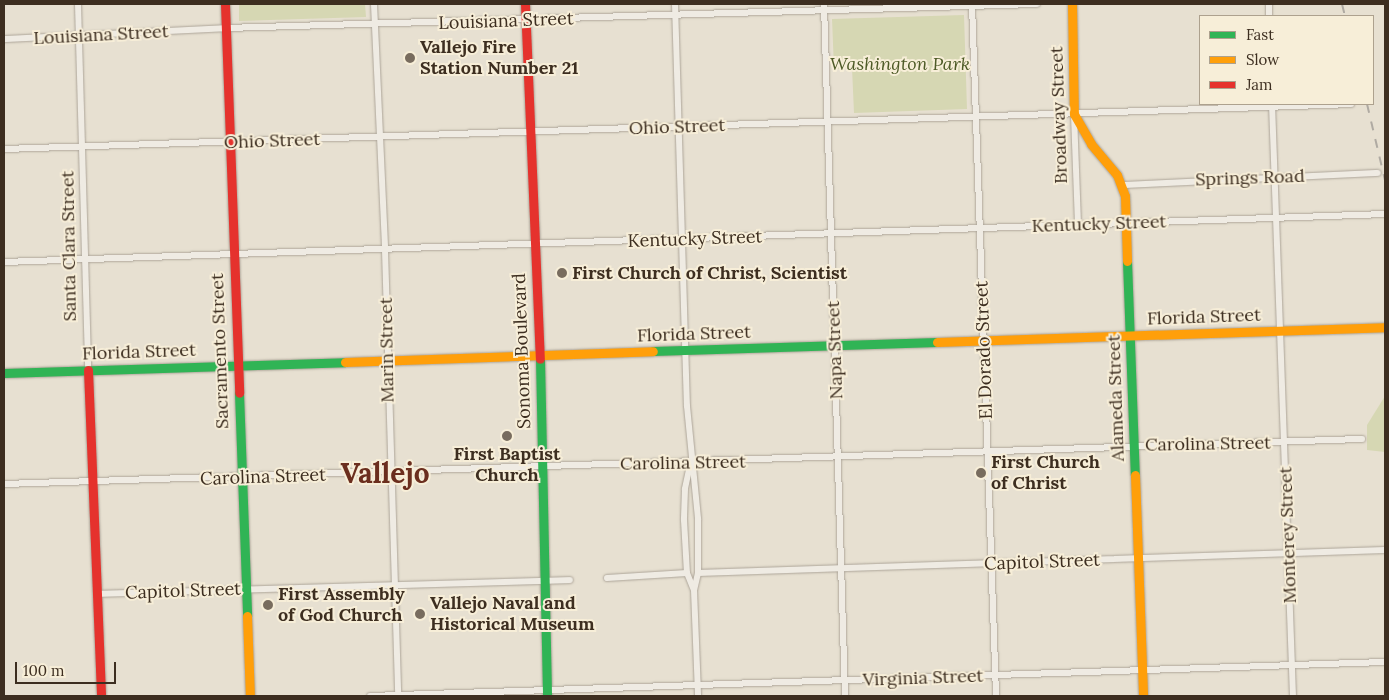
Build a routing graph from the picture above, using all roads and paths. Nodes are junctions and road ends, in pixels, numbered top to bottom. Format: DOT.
graph roads {
  1 [pos="78,4"];
  2 [pos="225,4"];
  3 [pos="374,4"];
  4 [pos="525,4"];
  5 [pos="675,4"];
  6 [pos="1037,4"];
  7 [pos="1072,4"];
  8 [pos="972,5"];
  9 [pos="824,7"];
  10 [pos="675,16"];
  11 [pos="525,21"];
  12 [pos="374,24"];
  13 [pos="226,28"];
  14 [pos="79,36"];
  15 [pos="4,39"];
  16 [pos="1272,105"];
  17 [pos="1074,114"];
  18 [pos="976,118"];
  19 [pos="828,123"];
  20 [pos="678,127"];
  21 [pos="530,132"];
  22 [pos="379,137"];
  23 [pos="228,143"];
  24 [pos="83,147"];
  25 [pos="4,149"];
  26 [pos="1378,173"];
  27 [pos="1275,177"];
  28 [pos="1122,185"];
  29 [pos="1385,214"];
  30 [pos="1276,219"];
  31 [pos="1126,224"];
  32 [pos="1078,225"];
  33 [pos="980,227"];
  34 [pos="831,235"];
  35 [pos="681,240"];
  36 [pos="535,245"];
  37 [pos="385,250"];
  38 [pos="234,254"];
  39 [pos="85,259"];
  40 [pos="4,262"];
  41 [pos="1385,327"];
  42 [pos="1280,330"];
  43 [pos="1130,336"];
  44 [pos="984,340"];
  45 [pos="835,345"];
  46 [pos="686,351"];
  47 [pos="539,355"];
  48 [pos="387,360"];
  49 [pos="237,366"];
  50 [pos="88,370"];
  51 [pos="4,373"];
  52 [pos="1362,439"];
  53 [pos="1284,442"];
  54 [pos="1134,446"];
  55 [pos="988,452"];
  56 [pos="838,458"];
  57 [pos="690,463"];
  58 [pos="543,466"];
  59 [pos="390,472"];
  60 [pos="242,478"];
  61 [pos="94,483"];
  62 [pos="4,484"];
  63 [pos="1385,550"];
  64 [pos="1288,554"];
  65 [pos="1138,560"];
  66 [pos="991,564"];
  67 [pos="841,569"];
  68 [pos="698,572"];
  69 [pos="688,574"];
  70 [pos="607,578"];
  71 [pos="547,580"];
  72 [pos="570,580"];
  73 [pos="394,586"];
  74 [pos="244,589"];
  75 [pos="694,590"];
  76 [pos="97,594"];
  77 [pos="1385,662"];
  78 [pos="1292,666"];
  79 [pos="1142,671"];
  80 [pos="995,676"];
  81 [pos="844,682"];
  82 [pos="697,684"];
  83 [pos="547,693"];
  84 [pos="101,696"];
  85 [pos="250,696"];
  86 [pos="370,696"];
  87 [pos="398,696"];
  88 [pos="698,696"];
  89 [pos="845,696"];
  90 [pos="996,696"];
  91 [pos="1143,696"];
  92 [pos="1293,696"];
  1 -- 14 [label="street, Santa Clara Street"];
  2 -- 13 [label="main road, Sacramento Street"];
  3 -- 12 [label="street, Marin Street"];
  4 -- 11 [label="main road, Sonoma Boulevard"];
  5 -- 10 [label="street"];
  6 -- 8 [label="street, Louisiana Street"];
  7 -- 17 [label="main road, Broadway Street"];
  8 -- 9 [label="street, Louisiana Street"];
  8 -- 18 [label="street, El Dorado Street"];
  9 -- 10 [label="street, Louisiana Street"];
  9 -- 19 [label="street, Napa Street"];
  10 -- 11 [label="street, Louisiana Street"];
  10 -- 20 [label="street"];
  11 -- 12 [label="street, Louisiana Street"];
  11 -- 21 [label="main road, Sonoma Boulevard"];
  12 -- 13 [label="street, Louisiana Street"];
  12 -- 22 [label="street, Marin Street"];
  13 -- 14 [label="street, Louisiana Street"];
  13 -- 23 [label="main road, Sacramento Street"];
  14 -- 15 [label="street, Louisiana Street"];
  14 -- 24 [label="street, Santa Clara Street"];
  16 -- 17 [label="street, Ohio Street"];
  16 -- 27 [label="street, Monterey Street"];
  17 -- 18 [label="street, Ohio Street"];
  17 -- 28 [label="main road, Alameda Street"];
  17 -- 32 [label="street, Broadway Street"];
  18 -- 19 [label="street, Ohio Street"];
  18 -- 33 [label="street, El Dorado Street"];
  19 -- 20 [label="street, Ohio Street"];
  19 -- 34 [label="street, Napa Street"];
  20 -- 21 [label="street, Ohio Street"];
  20 -- 35 [label="street"];
  21 -- 22 [label="street, Ohio Street"];
  21 -- 36 [label="main road, Sonoma Boulevard"];
  22 -- 23 [label="street, Ohio Street"];
  22 -- 37 [label="street, Marin Street"];
  23 -- 24 [label="street, Ohio Street"];
  23 -- 38 [label="main road, Sacramento Street"];
  24 -- 25 [label="street, Ohio Street"];
  24 -- 39 [label="street, Santa Clara Street"];
  26 -- 27 [label="street, Springs Road"];
  27 -- 28 [label="street, Springs Road"];
  27 -- 30 [label="street, Monterey Street"];
  28 -- 31 [label="main road, Alameda Street"];
  29 -- 30 [label="street, Kentucky Street"];
  30 -- 31 [label="street, Kentucky Street"];
  30 -- 42 [label="street, Monterey Street"];
  31 -- 32 [label="street, Kentucky Street"];
  31 -- 43 [label="main road, Alameda Street"];
  32 -- 33 [label="street, Kentucky Street"];
  33 -- 34 [label="street, Kentucky Street"];
  33 -- 44 [label="street, El Dorado Street"];
  34 -- 35 [label="street, Kentucky Street"];
  34 -- 45 [label="street, Napa Street"];
  35 -- 36 [label="street, Kentucky Street"];
  35 -- 46 [label="street"];
  36 -- 37 [label="street, Kentucky Street"];
  36 -- 47 [label="main road, Sonoma Boulevard"];
  37 -- 38 [label="street, Kentucky Street"];
  37 -- 48 [label="street, Marin Street"];
  38 -- 39 [label="street, Kentucky Street"];
  38 -- 49 [label="main road, Sacramento Street"];
  39 -- 40 [label="street, Kentucky Street"];
  39 -- 50 [label="street, Santa Clara Street"];
  41 -- 42 [label="main road, Florida Street"];
  42 -- 43 [label="main road, Florida Street"];
  42 -- 53 [label="street, Monterey Street"];
  43 -- 44 [label="main road, Florida Street"];
  43 -- 54 [label="main road, Alameda Street"];
  44 -- 45 [label="main road, Florida Street"];
  44 -- 55 [label="street, El Dorado Street"];
  45 -- 46 [label="main road, Florida Street"];
  45 -- 56 [label="street, Napa Street"];
  46 -- 47 [label="main road, Florida Street"];
  46 -- 57 [label="street"];
  47 -- 48 [label="main road, Florida Street"];
  47 -- 58 [label="main road, Sonoma Boulevard"];
  48 -- 49 [label="main road, Florida Street"];
  48 -- 59 [label="street, Marin Street"];
  49 -- 50 [label="main road, Florida Street"];
  49 -- 60 [label="main road, Sacramento Street"];
  50 -- 51 [label="main road, Florida Street"];
  50 -- 61 [label="main road, Santa Clara Street"];
  52 -- 53 [label="street, Carolina Street"];
  53 -- 54 [label="street, Carolina Street"];
  53 -- 64 [label="street, Monterey Street"];
  54 -- 55 [label="street, Carolina Street"];
  54 -- 65 [label="main road, Alameda Street"];
  55 -- 56 [label="street, Carolina Street"];
  55 -- 66 [label="street, El Dorado Street"];
  56 -- 57 [label="street, Carolina Street"];
  56 -- 67 [label="street, Napa Street"];
  57 -- 58 [label="street, Carolina Street"];
  57 -- 68 [label="street"];
  57 -- 69 [label="street"];
  58 -- 59 [label="street, Carolina Street"];
  58 -- 71 [label="main road, Sonoma Boulevard"];
  59 -- 60 [label="street, Carolina Street"];
  59 -- 73 [label="street, Marin Street"];
  60 -- 61 [label="street, Carolina Street"];
  60 -- 74 [label="main road, Sacramento Street"];
  61 -- 62 [label="street, Carolina Street"];
  61 -- 76 [label="main road, Santa Clara Street"];
  63 -- 64 [label="street, Capitol Street"];
  64 -- 65 [label="street, Capitol Street"];
  64 -- 78 [label="street, Monterey Street"];
  65 -- 66 [label="street, Capitol Street"];
  65 -- 79 [label="main road, Alameda Street"];
  66 -- 67 [label="street, Capitol Street"];
  66 -- 80 [label="street, El Dorado Street"];
  67 -- 68 [label="street, Capitol Street"];
  67 -- 81 [label="street, Napa Street"];
  68 -- 75 [label="street"];
  69 -- 70 [label="street"];
  69 -- 75 [label="street"];
  71 -- 72 [label="street, Capitol Street"];
  71 -- 73 [label="street, Capitol Street"];
  71 -- 83 [label="main road, Sonoma Boulevard"];
  73 -- 74 [label="street, Capitol Street"];
  73 -- 87 [label="street, Marin Street"];
  74 -- 76 [label="street, Capitol Street"];
  74 -- 85 [label="main road, Sacramento Street"];
  75 -- 82 [label="street"];
  76 -- 84 [label="main road, Santa Clara Street"];
  77 -- 78 [label="street, Virginia Street"];
  78 -- 79 [label="street, Virginia Street"];
  78 -- 92 [label="street, Monterey Street"];
  79 -- 80 [label="street, Virginia Street"];
  79 -- 91 [label="main road, Alameda Street"];
  80 -- 81 [label="street, Virginia Street"];
  80 -- 90 [label="street, El Dorado Street"];
  81 -- 82 [label="street, Virginia Street"];
  81 -- 89 [label="street, Napa Street"];
  82 -- 83 [label="street, Virginia Street"];
  82 -- 88 [label="street"];
  83 -- 87 [label="street, Virginia Street"];
  86 -- 87 [label="street, Virginia Street"];
}
